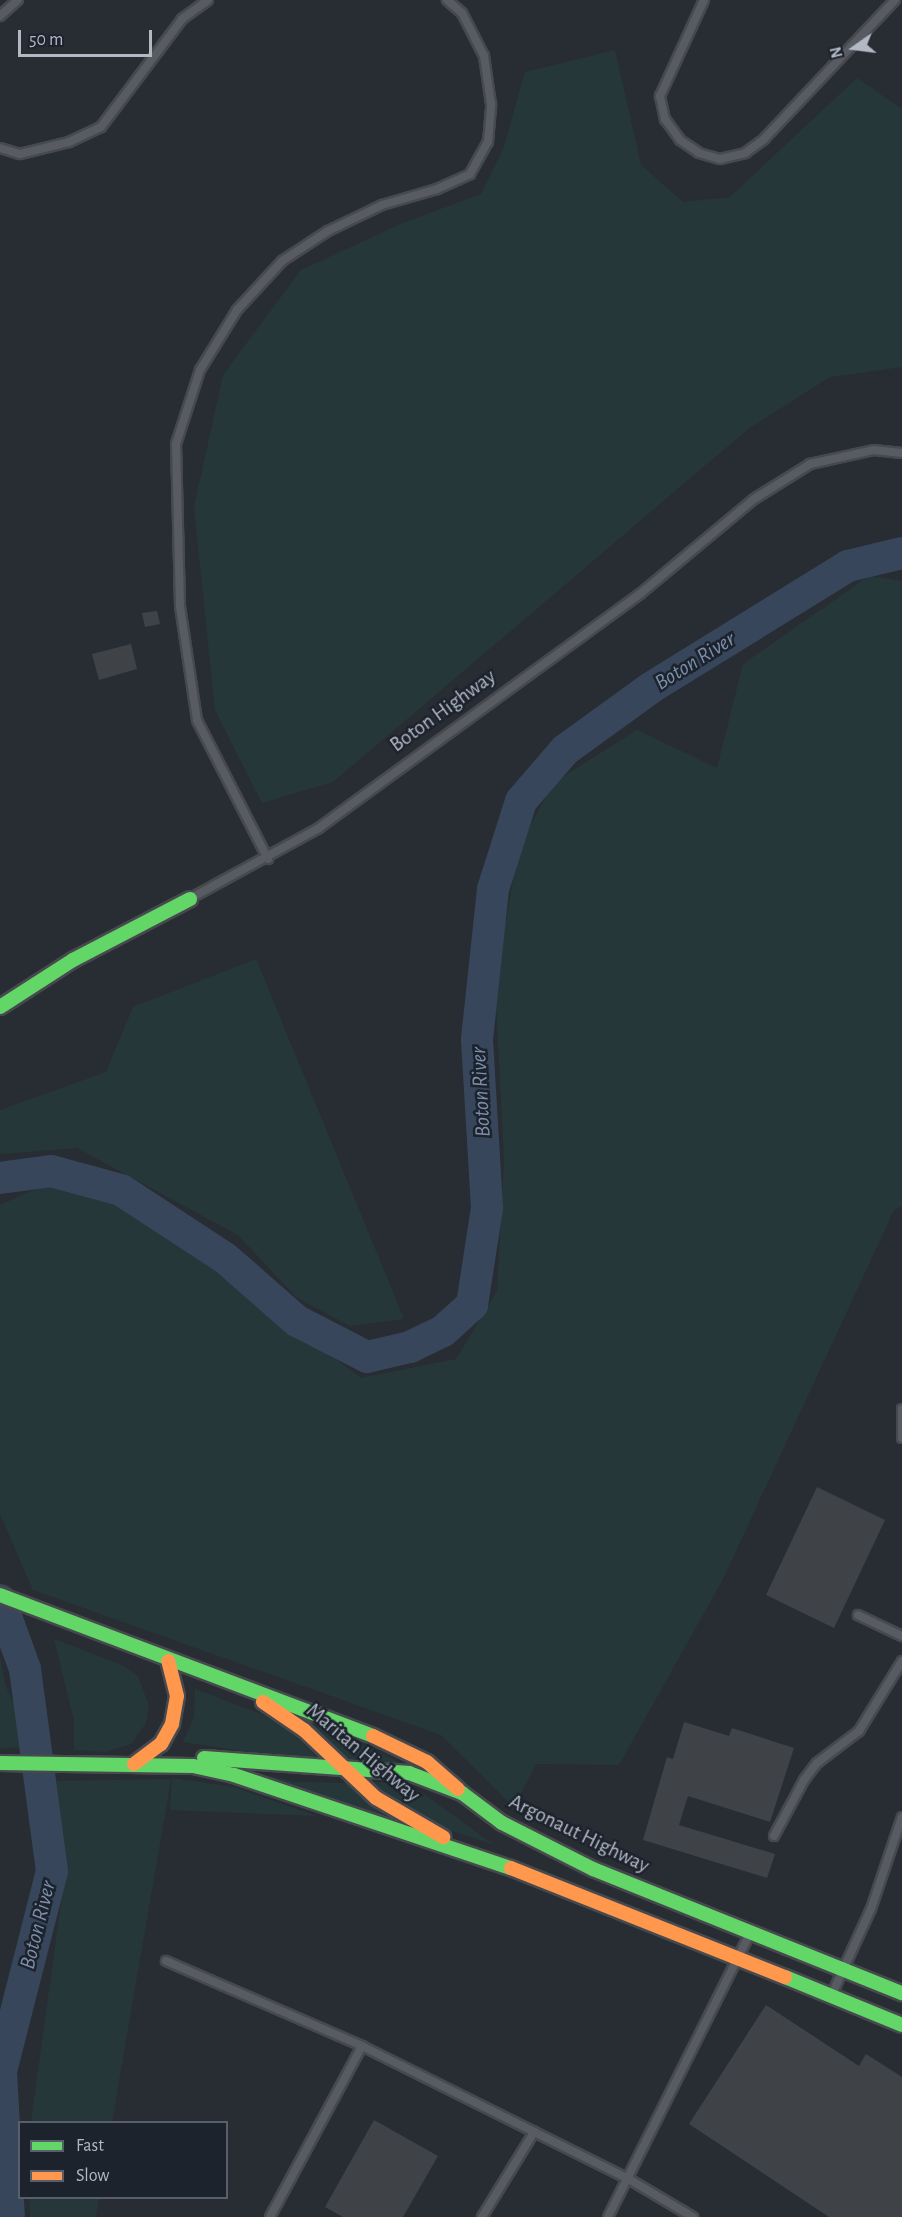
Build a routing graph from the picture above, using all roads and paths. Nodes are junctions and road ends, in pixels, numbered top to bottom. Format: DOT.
graph roads {
  1 [pos="18,0"];
  2 [pos="208,0"];
  3 [pos="447,0"];
  4 [pos="704,0"];
  5 [pos="895,0"];
  6 [pos="0,16"];
  7 [pos="0,148"];
  8 [pos="902,453"];
  9 [pos="268,859"];
  10 [pos="190,899"];
  11 [pos="0,1007"];
  12 [pos="902,1409"];
  13 [pos="902,1438"];
  14 [pos="0,1595"];
  15 [pos="858,1615"];
  16 [pos="902,1636"];
  17 [pos="168,1661"];
  18 [pos="902,1661"];
  19 [pos="209,1675"];
  20 [pos="0,1763"];
  21 [pos="134,1764"];
  22 [pos="158,1765"];
  23 [pos="346,1769"];
  24 [pos="462,1793"];
  25 [pos="902,1817"];
  26 [pos="774,1836"];
  27 [pos="492,1860"];
  28 [pos="751,1932"];
  29 [pos="739,1957"];
  30 [pos="166,1961"];
  31 [pos="843,1970"];
  32 [pos="902,1993"];
  33 [pos="831,1995"];
  34 [pos="902,2025"];
  35 [pos="362,2046"];
  36 [pos="534,2132"];
  37 [pos="627,2178"];
  38 [pos="270,2217"];
  39 [pos="482,2217"];
  40 [pos="608,2217"];
  41 [pos="693,2217"];
  1 -- 6 [label="lane"];
  2 -- 7 [label="lane"];
  3 -- 9 [label="lane"];
  4 -- 5 [label="lane"];
  8 -- 9 [label="lane, Boton Highway"];
  9 -- 10 [label="lane, Boton Highway"];
  10 -- 11 [label="main road, Boton Highway"];
  12 -- 13 [label="lane"];
  14 -- 17 [label="main road, Maritan Highway"];
  15 -- 16 [label="lane"];
  17 -- 19 [label="main road, Maritan Highway"];
  17 -- 21 [label="main road"];
  18 -- 26 [label="lane"];
  19 -- 23 [label="main road, Maritan Highway"];
  19 -- 24 [label="main road, Maritan Highway"];
  20 -- 21 [label="main road, Argonaut Highway"];
  21 -- 22 [label="main road, Argonaut Highway"];
  22 -- 23 [label="main road, Argonaut Highway"];
  22 -- 27 [label="main road, Argonaut Highway"];
  23 -- 24 [label="main road, Argonaut Highway"];
  23 -- 27 [label="main road, Maritan Highway"];
  24 -- 28 [label="main road, Argonaut Highway"];
  25 -- 31 [label="lane"];
  27 -- 29 [label="main road, Argonaut Highway"];
  28 -- 29 [label="lane"];
  28 -- 31 [label="main road, Argonaut Highway"];
  29 -- 33 [label="main road, Argonaut Highway"];
  29 -- 37 [label="lane"];
  30 -- 35 [label="lane"];
  31 -- 32 [label="main road, Argonaut Highway"];
  31 -- 33 [label="lane"];
  33 -- 34 [label="main road, Argonaut Highway"];
  35 -- 36 [label="lane"];
  35 -- 38 [label="lane"];
  36 -- 37 [label="lane"];
  36 -- 39 [label="lane"];
  37 -- 40 [label="lane"];
  37 -- 41 [label="lane"];
}
